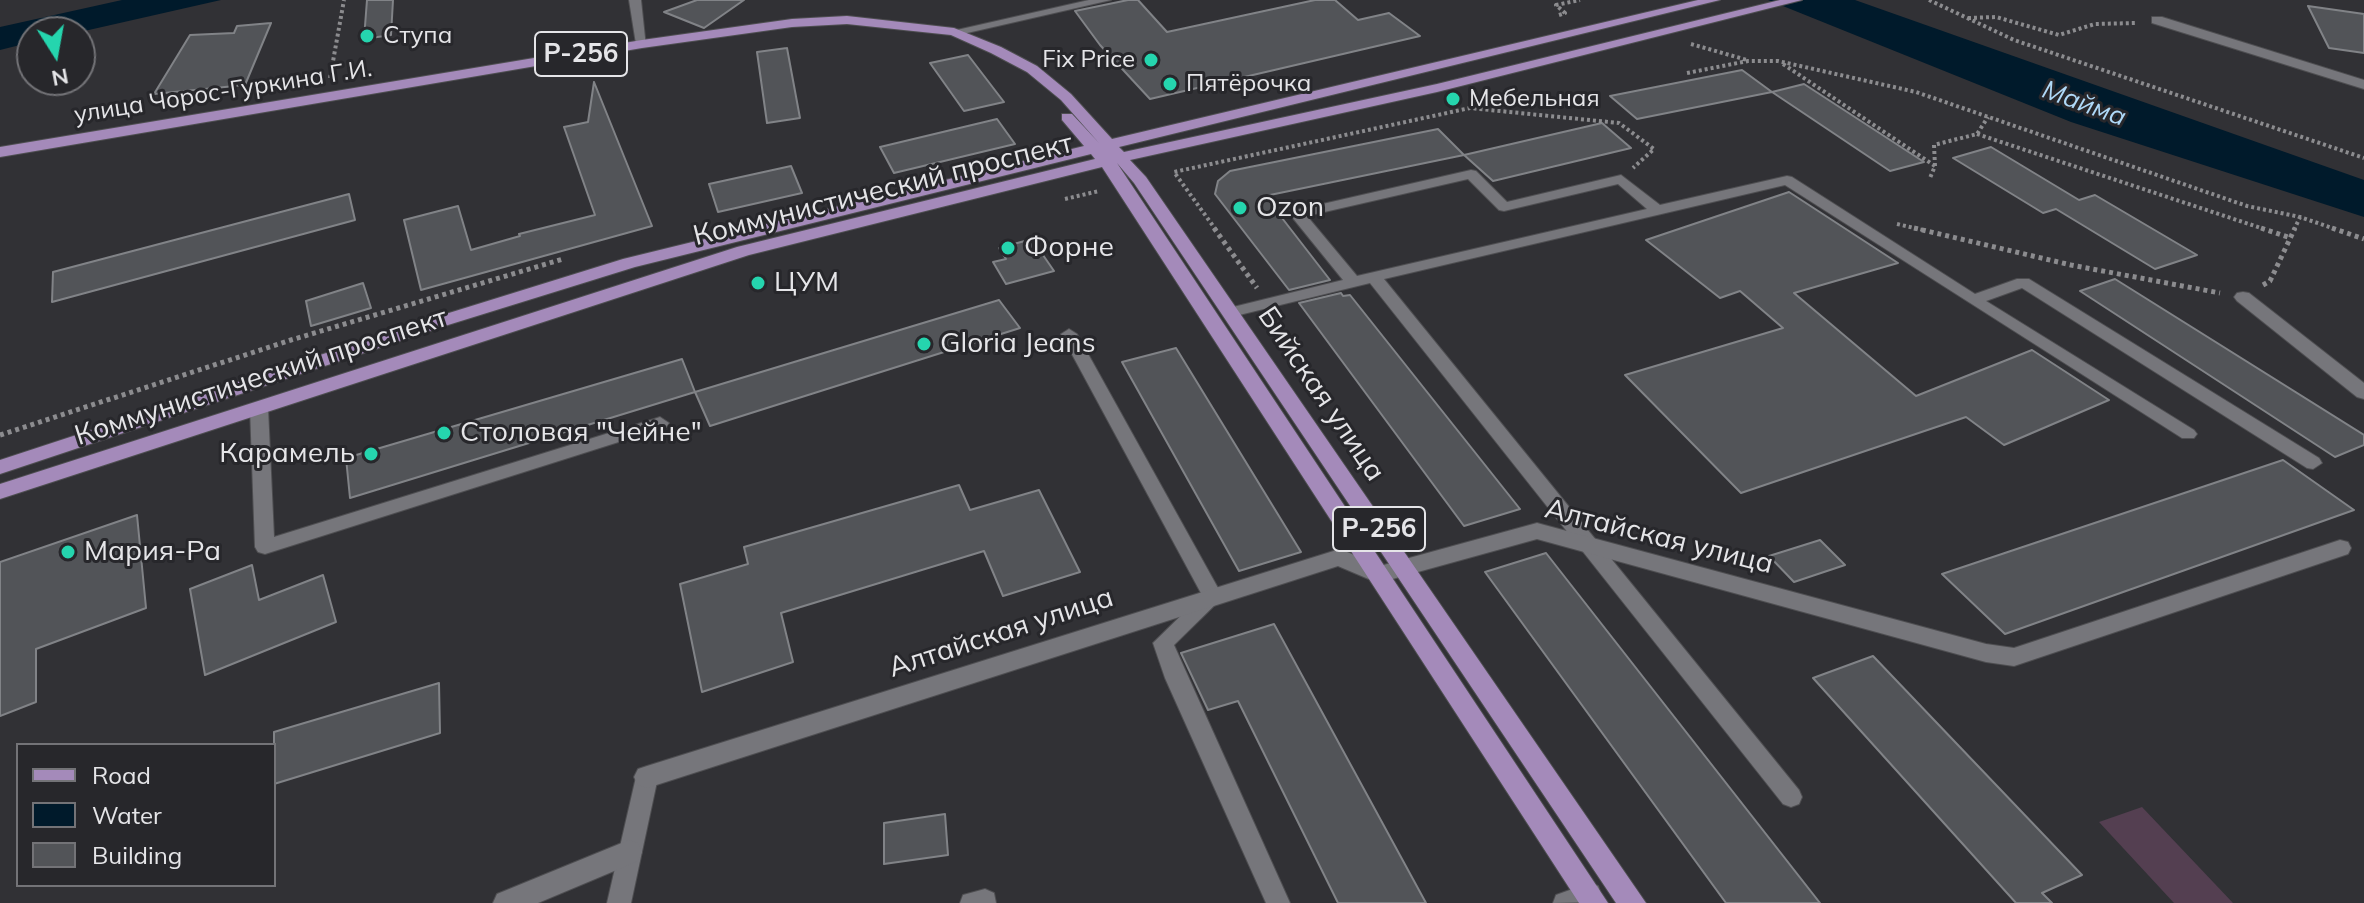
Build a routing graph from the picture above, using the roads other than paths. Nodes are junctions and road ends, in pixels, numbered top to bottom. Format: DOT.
graph roads {
  1 [pos="635,0"];
  2 [pos="1105,0"];
  3 [pos="1714,0"];
  4 [pos="1796,0"];
  5 [pos="2157,20"];
  6 [pos="954,32"];
  7 [pos="642,44"];
  8 [pos="2364,85"];
  9 [pos="0,152"];
  10 [pos="1108,153"];
  11 [pos="0,162"];
  12 [pos="1657,210"];
  13 [pos="1374,277"];
  14 [pos="1353,282"];
  15 [pos="2243,297"];
  16 [pos="1973,300"];
  17 [pos="1231,312"];
  18 [pos="1069,334"];
  19 [pos="2364,393"];
  20 [pos="259,408"];
  21 [pos="660,423"];
  22 [pos="2188,434"];
  23 [pos="2313,463"];
  24 [pos="0,467"];
  25 [pos="0,492"];
  26 [pos="1589,546"];
  27 [pos="2340,548"];
  28 [pos="1406,568"];
  29 [pos="1378,575"];
  30 [pos="1213,597"];
  31 [pos="647,777"];
  32 [pos="1791,797"];
  33 [pos="629,852"];
  34 [pos="1592,898"];
  35 [pos="624,899"];
  36 [pos="507,903"];
  37 [pos="1278,903"];
  38 [pos="1565,903"];
  39 [pos="1632,903"];
  1 -- 7 [label="lane"];
  2 -- 6 [label="lane"];
  3 -- 10 [label="main road, Коммунистический проспект"];
  4 -- 10 [label="main road, Коммунистический проспект"];
  5 -- 8 [label="street"];
  6 -- 7 [label="main road, улица Чорос-Гуркина Г.И. / Р-256"];
  6 -- 10 [label="main road, улица Чорос-Гуркина Г.И. / Р-256"];
  7 -- 9 [label="main road, улица Чорос-Гуркина Г.И. / Р-256"];
  10 -- 11 [label="main road, улица Чорос-Гуркина Г.И. / Р-256"];
  10 -- 17 [label="main road, Бийская улица / Р-256"];
  10 -- 20 [label="main road, Коммунистический проспект"];
  10 -- 24 [label="main road, Коммунистический проспект"];
  10 -- 29 [label="main road, Бийская улица / Р-256"];
  12 -- 13 [label="lane"];
  12 -- 14 [label="lane"];
  12 -- 16 [label="lane"];
  13 -- 14 [label="lane"];
  13 -- 26 [label="lane"];
  14 -- 17 [label="lane"];
  15 -- 19 [label="street"];
  16 -- 22 [label="lane"];
  16 -- 23 [label="lane"];
  17 -- 28 [label="main road, Бийская улица / Р-256"];
  18 -- 30 [label="lane"];
  20 -- 21 [label="lane"];
  20 -- 25 [label="main road, Коммунистический проспект"];
  26 -- 27 [label="street, Алтайская улица"];
  26 -- 28 [label="street, Алтайская улица"];
  26 -- 32 [label="lane"];
  28 -- 29 [label="street, Алтайская улица"];
  28 -- 39 [label="main road, Бийская улица / Р-256"];
  29 -- 30 [label="street, Алтайская улица"];
  29 -- 34 [label="main road, Бийская улица / Р-256"];
  30 -- 31 [label="street, Алтайская улица"];
  30 -- 37 [label="lane"];
  31 -- 33 [label="lane"];
  33 -- 35 [label="lane"];
  33 -- 36 [label="street"];
  34 -- 38 [label="lane"];
}
